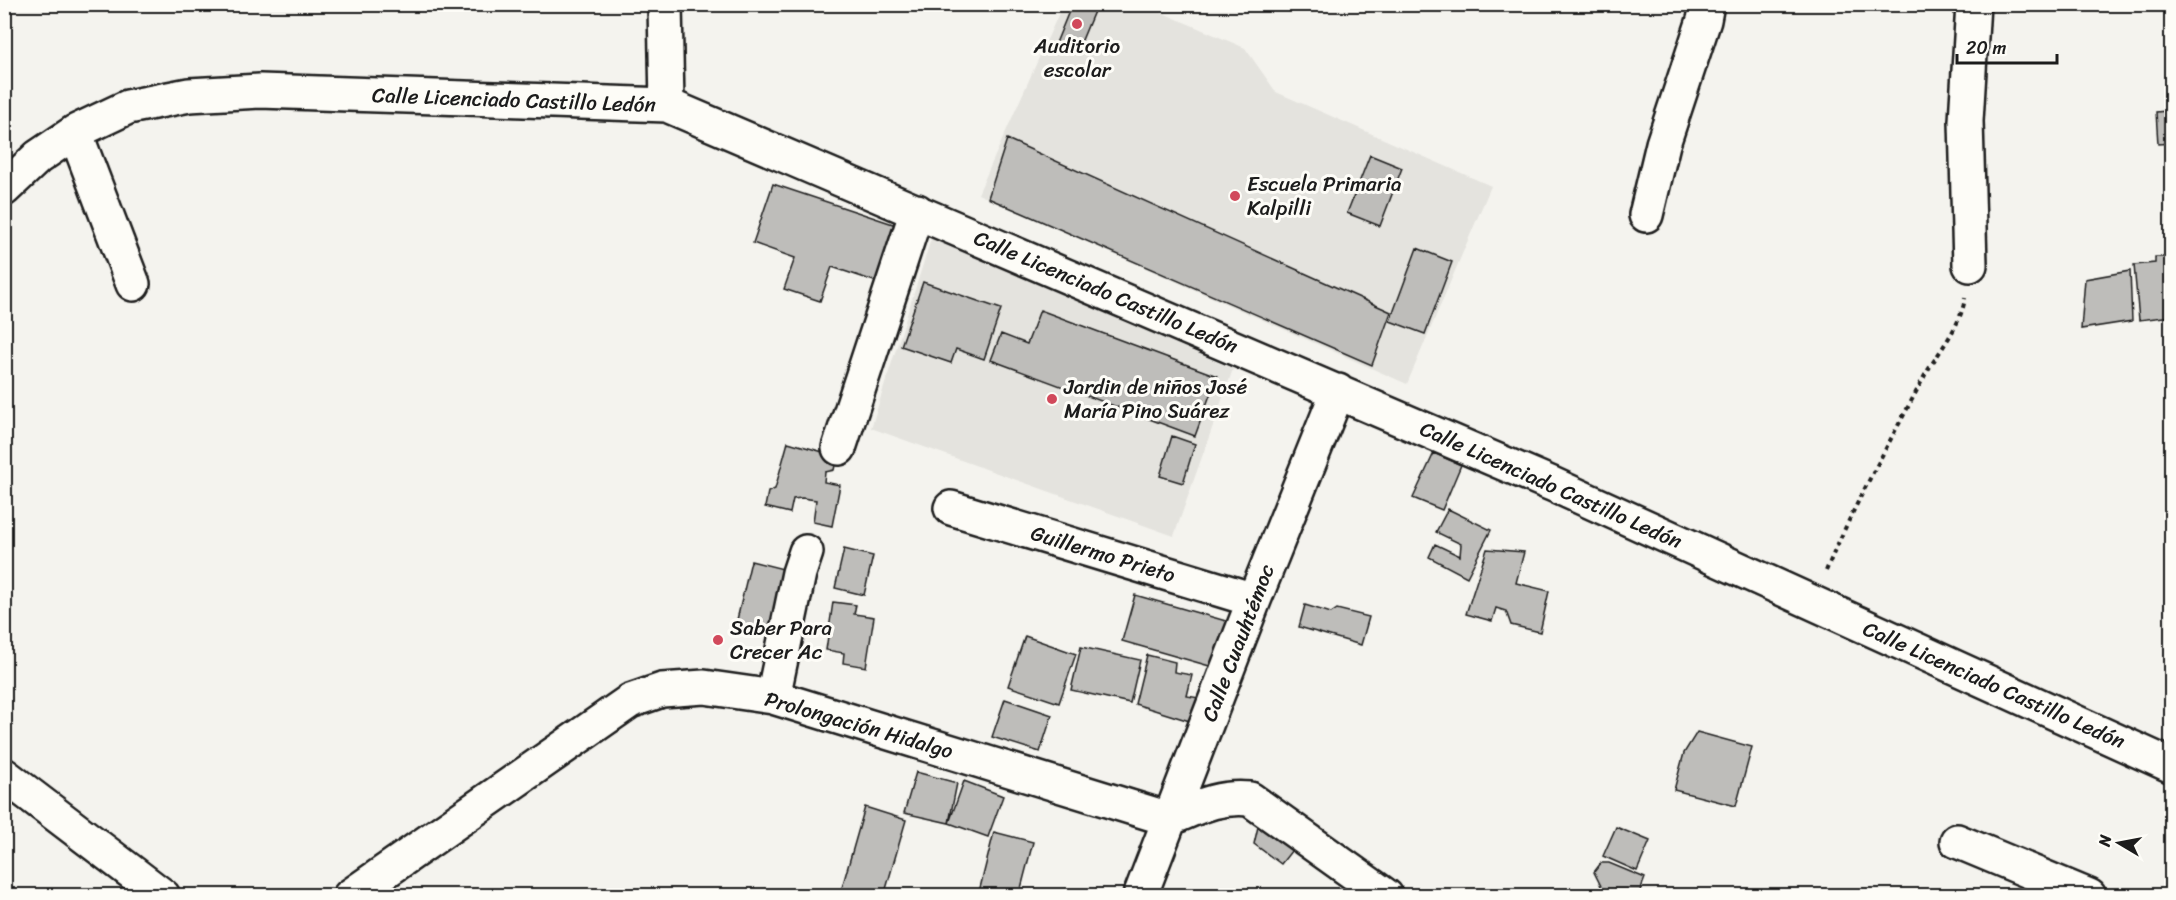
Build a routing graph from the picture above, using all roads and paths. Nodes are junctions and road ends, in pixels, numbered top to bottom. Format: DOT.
graph roads {
  1 [pos="665,4"];
  2 [pos="1707,4"];
  3 [pos="1973,4"];
  4 [pos="667,105"];
  5 [pos="75,132"];
  6 [pos="4,189"];
  7 [pos="917,211"];
  8 [pos="1646,215"];
  9 [pos="1970,265"];
  10 [pos="133,284"];
  11 [pos="1338,391"];
  12 [pos="839,448"];
  13 [pos="951,508"];
  14 [pos="806,552"];
  15 [pos="1254,600"];
  16 [pos="1813,603"];
  17 [pos="773,697"];
  18 [pos="2172,766"];
  19 [pos="4,775"];
  20 [pos="1169,819"];
  21 [pos="1957,841"];
  22 [pos="163,896"];
  23 [pos="350,896"];
  24 [pos="1140,896"];
  25 [pos="1386,896"];
  26 [pos="2089,896"];
  1 -- 4 [label="street"];
  2 -- 8 [label="street"];
  3 -- 9 [label="street"];
  4 -- 5 [label="street, Calle Licenciado Castillo Ledón"];
  4 -- 7 [label="street, Calle Licenciado Castillo Ledón"];
  5 -- 6 [label="street, Calle Licenciado Castillo Ledón"];
  5 -- 10 [label="street"];
  7 -- 11 [label="street, Calle Licenciado Castillo Ledón"];
  7 -- 12 [label="street"];
  9 -- 16 [label="path"];
  11 -- 15 [label="street, Calle Cuauhtémoc"];
  11 -- 16 [label="street, Calle Licenciado Castillo Ledón"];
  13 -- 15 [label="street, Guillermo Prieto"];
  14 -- 17 [label="street"];
  15 -- 20 [label="street, Calle Cuauhtémoc"];
  16 -- 18 [label="street, Calle Licenciado Castillo Ledón"];
  17 -- 20 [label="street, Prolongación Hidalgo"];
  17 -- 23 [label="street, Prolongación Hidalgo"];
  19 -- 22 [label="street"];
  20 -- 24 [label="street, Calle Cuauhtémoc"];
  20 -- 25 [label="street"];
  21 -- 26 [label="street"];
}
